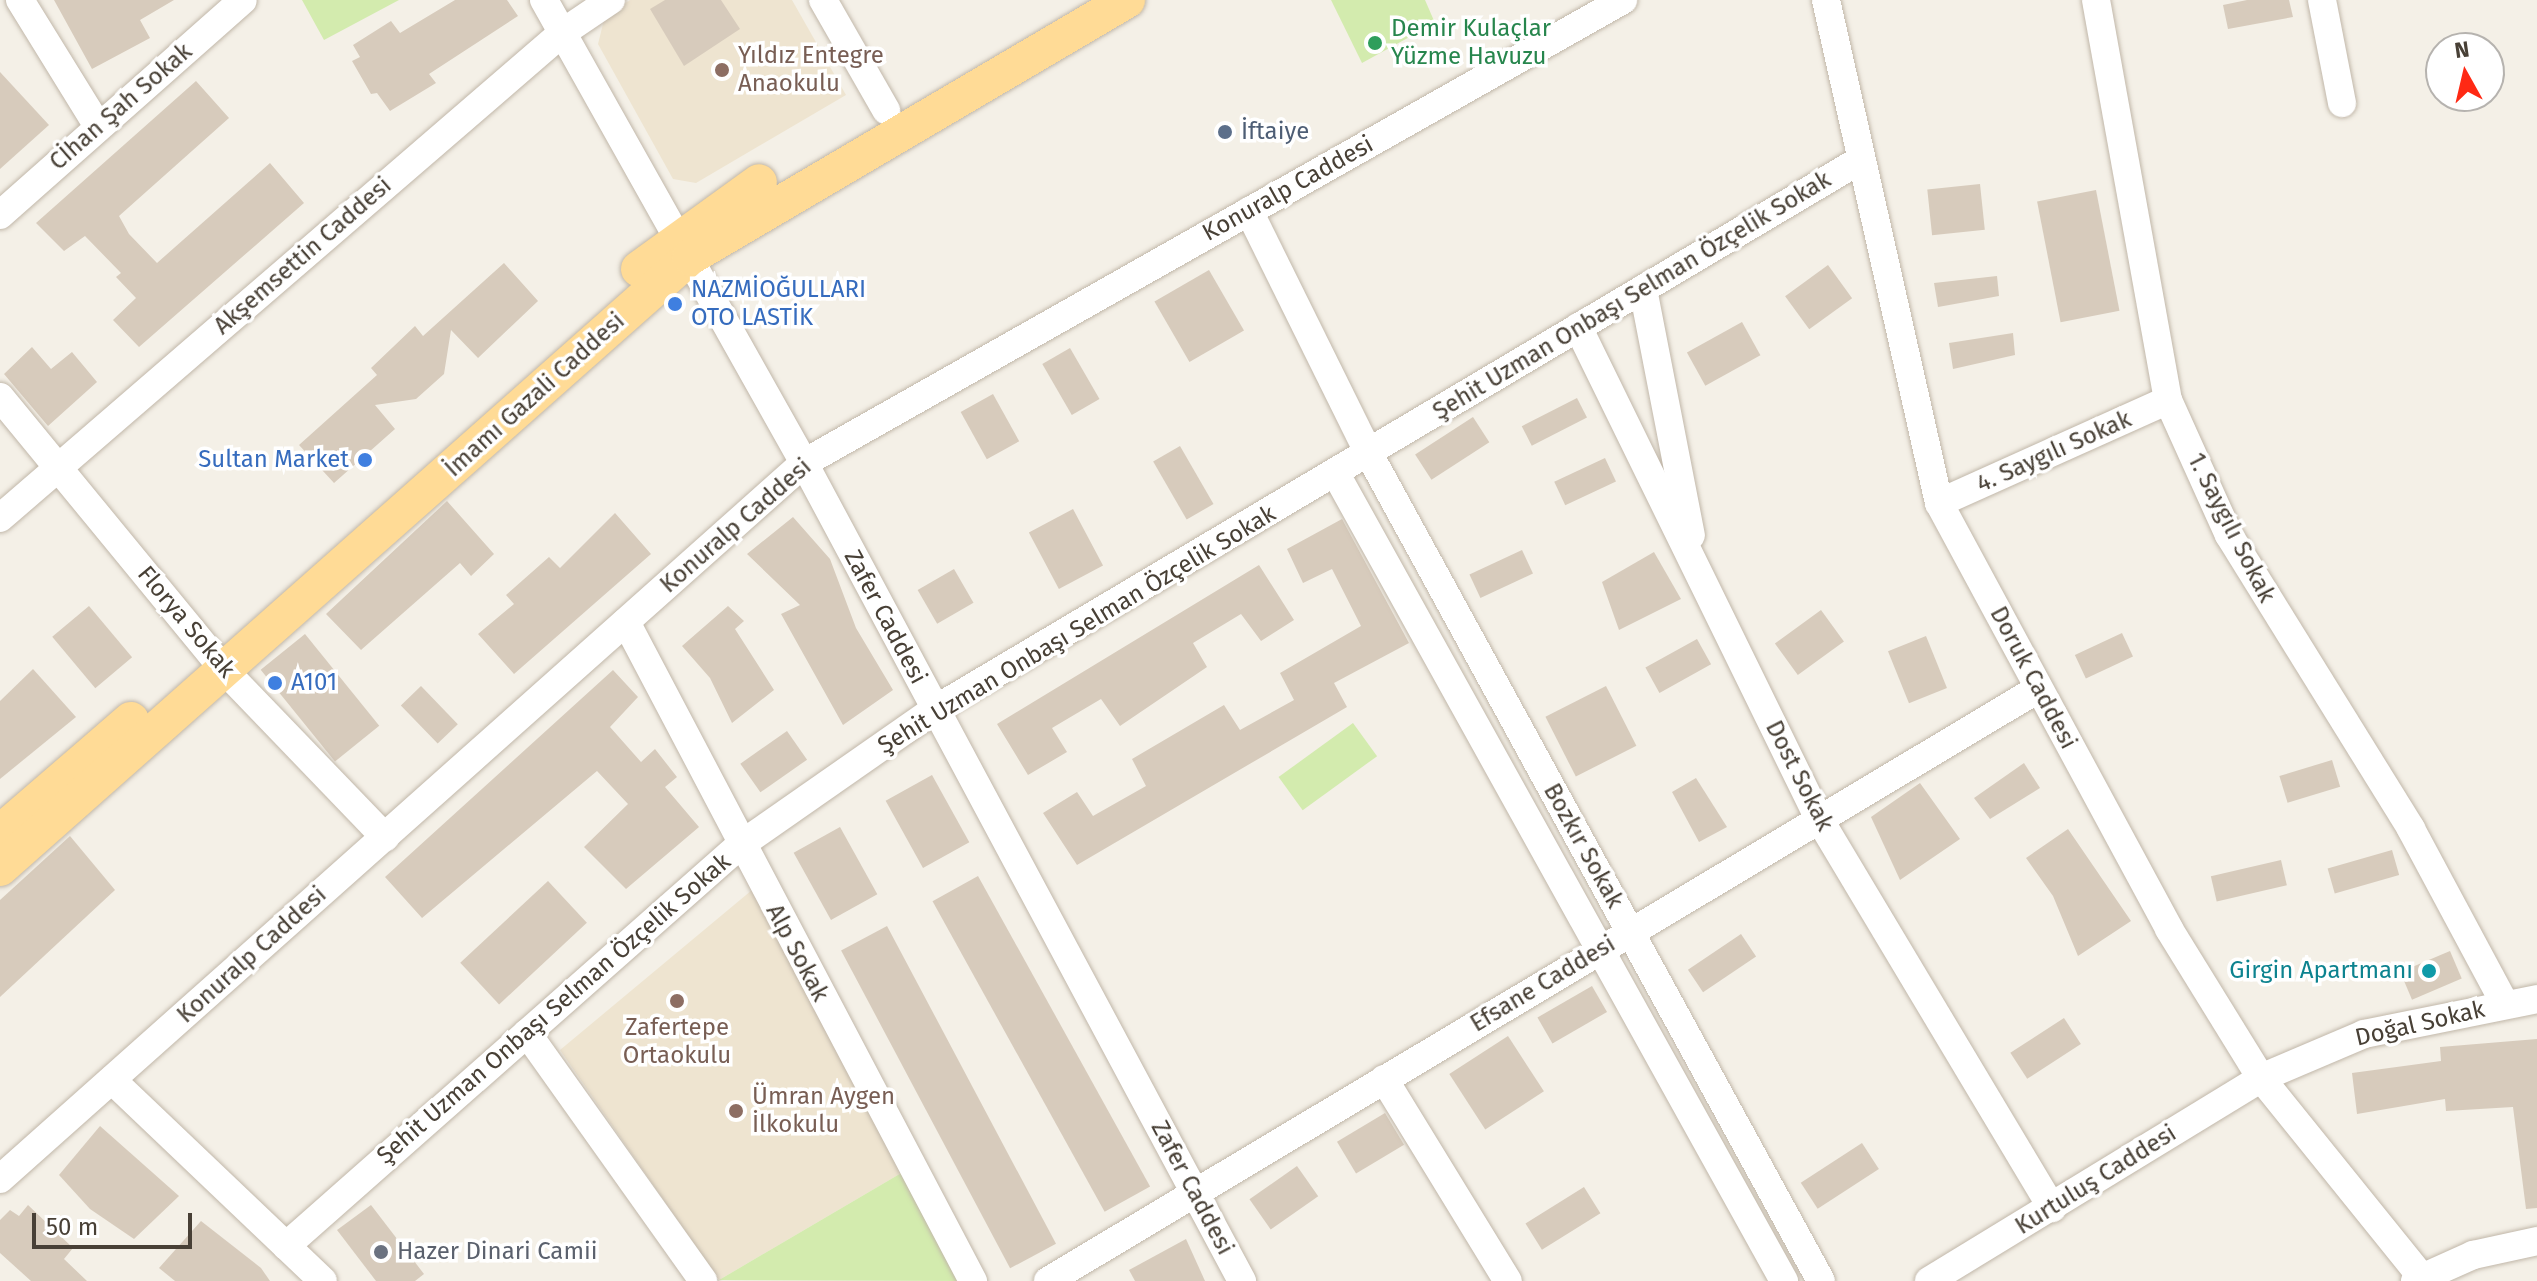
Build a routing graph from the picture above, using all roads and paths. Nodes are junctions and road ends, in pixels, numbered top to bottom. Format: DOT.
graph roads {
  1 [pos="20,0"];
  2 [pos="243,0"];
  3 [pos="544,0"];
  4 [pos="611,0"];
  5 [pos="823,0"];
  6 [pos="1081,0"];
  7 [pos="1127,0"];
  8 [pos="1623,0"];
  9 [pos="1826,0"];
  10 [pos="2096,0"];
  11 [pos="2322,0"];
  12 [pos="562,33"];
  13 [pos="2342,103"];
  14 [pos="886,110"];
  15 [pos="96,123"];
  16 [pos="1857,162"];
  17 [pos="1249,211"];
  18 [pos="0,215"];
  19 [pos="684,246"];
  20 [pos="1643,289"];
  21 [pos="1578,327"];
  22 [pos="0,397"];
  23 [pos="2168,400"];
  24 [pos="1369,454"];
  25 [pos="804,463"];
  26 [pos="58,467"];
  27 [pos="1336,474"];
  28 [pos="1939,503"];
  29 [pos="0,518"];
  30 [pos="1697,570"];
  31 [pos="626,622"];
  32 [pos="218,661"];
  33 [pos="2038,689"];
  34 [pos="934,710"];
  35 [pos="1818,817"];
  36 [pos="0,833"];
  37 [pos="385,837"];
  38 [pos="739,846"];
  39 [pos="0,868"];
  40 [pos="1630,932"];
  41 [pos="1599,951"];
  42 [pos="2537,999"];
  43 [pos="2505,1004"];
  44 [pos="527,1033"];
  45 [pos="2261,1078"];
  46 [pos="1384,1079"];
  47 [pos="112,1080"];
  48 [pos="0,1179"];
  49 [pos="1195,1194"];
  50 [pos="2052,1208"];
  51 [pos="2537,1241"];
  52 [pos="286,1246"];
  53 [pos="2418,1278"];
  54 [pos="323,1281"];
  55 [pos="703,1281"];
  56 [pos="973,1281"];
  57 [pos="1048,1281"];
  58 [pos="1242,1281"];
  59 [pos="1508,1281"];
  60 [pos="1784,1281"];
  61 [pos="1821,1281"];
  62 [pos="1929,1281"];
  1 -- 15 [label="street"];
  2 -- 15 [label="street, Cİhan Şah Sokak"];
  3 -- 12 [label="street, Zafer Caddesi"];
  4 -- 12 [label="street, Akşemsettin Caddesi"];
  5 -- 14 [label="street"];
  6 -- 14 [label="main road, İmamı Gazali Caddesi"];
  7 -- 19 [label="main road, İmamı Gazali Caddesi"];
  8 -- 17 [label="street, Konuralp Caddesi"];
  9 -- 16 [label="street, Doruk Caddesi"];
  10 -- 23 [label="street, 1. Saygılı Sokak"];
  11 -- 13 [label="street"];
  12 -- 19 [label="street, Zafer Caddesi"];
  12 -- 26 [label="street, Akşemsettin Caddesi"];
  14 -- 19 [label="main road, İmamı Gazali Caddesi"];
  15 -- 18 [label="street, Cİhan Şah Sokak"];
  16 -- 20 [label="street, Şehit Uzman Onbaşı Selman Özçelik Sokak"];
  16 -- 28 [label="street, Doruk Caddesi"];
  17 -- 24 [label="street, Bozkır Sokak"];
  17 -- 25 [label="street, Konuralp Caddesi"];
  19 -- 25 [label="street, Zafer Caddesi"];
  19 -- 32 [label="main road, İmamı Gazali Caddesi"];
  20 -- 21 [label="street, Şehit Uzman Onbaşı Selman Özçelik Sokak"];
  20 -- 30 [label="street"];
  21 -- 24 [label="street, Şehit Uzman Onbaşı Selman Özçelik Sokak"];
  21 -- 30 [label="street, Dost Sokak"];
  22 -- 26 [label="street, Florya Sokak"];
  23 -- 28 [label="street, 4. Saygılı Sokak"];
  23 -- 43 [label="street, 1. Saygılı Sokak"];
  24 -- 27 [label="street, Şehit Uzman Onbaşı Selman Özçelik Sokak"];
  24 -- 40 [label="street, Bozkır Sokak"];
  25 -- 31 [label="street, Konuralp Caddesi"];
  25 -- 34 [label="street, Zafer Caddesi"];
  26 -- 29 [label="street, Akşemsettin Caddesi"];
  26 -- 32 [label="street, Florya Sokak"];
  27 -- 34 [label="street, Şehit Uzman Onbaşı Selman Özçelik Sokak"];
  27 -- 41 [label="street, Bozkır Sokak"];
  28 -- 33 [label="street, Doruk Caddesi"];
  30 -- 35 [label="street, Dost Sokak"];
  31 -- 37 [label="street, Konuralp Caddesi"];
  31 -- 38 [label="street, Alp Sokak"];
  32 -- 36 [label="main road, İmamı Gazali Caddesi"];
  32 -- 37 [label="street, Florya Sokak"];
  32 -- 39 [label="main road, İmamı Gazali Caddesi"];
  33 -- 35 [label="street, Efsane Caddesi"];
  33 -- 45 [label="street, Doruk Caddesi"];
  34 -- 38 [label="street, Şehit Uzman Onbaşı Selman Özçelik Sokak"];
  34 -- 49 [label="street, Zafer Caddesi"];
  35 -- 40 [label="street, Efsane Caddesi"];
  35 -- 50 [label="street, Dost Sokak"];
  37 -- 47 [label="street, Konuralp Caddesi"];
  38 -- 44 [label="street, Şehit Uzman Onbaşı Selman Özçelik Sokak"];
  38 -- 56 [label="street, Alp Sokak"];
  40 -- 41 [label="street, Efsane Caddesi"];
  40 -- 61 [label="street, Bozkır Sokak"];
  41 -- 46 [label="street, Efsane Caddesi"];
  41 -- 60 [label="street, Bozkır Sokak"];
  42 -- 43 [label="street, Doğal Sokak"];
  43 -- 45 [label="street, Doğal Sokak"];
  44 -- 52 [label="street, Şehit Uzman Onbaşı Selman Özçelik Sokak"];
  44 -- 55 [label="street"];
  45 -- 50 [label="street, Kurtuluş Caddesi"];
  45 -- 53 [label="street, Doruk Caddesi"];
  46 -- 49 [label="street, Efsane Caddesi"];
  46 -- 59 [label="street"];
  47 -- 48 [label="street, Konuralp Caddesi"];
  47 -- 52 [label="street"];
  49 -- 57 [label="street, Efsane Caddesi"];
  49 -- 58 [label="street, Zafer Caddesi"];
  50 -- 62 [label="street, Kurtuluş Caddesi"];
  51 -- 53 [label="street"];
  52 -- 54 [label="street"];
}
